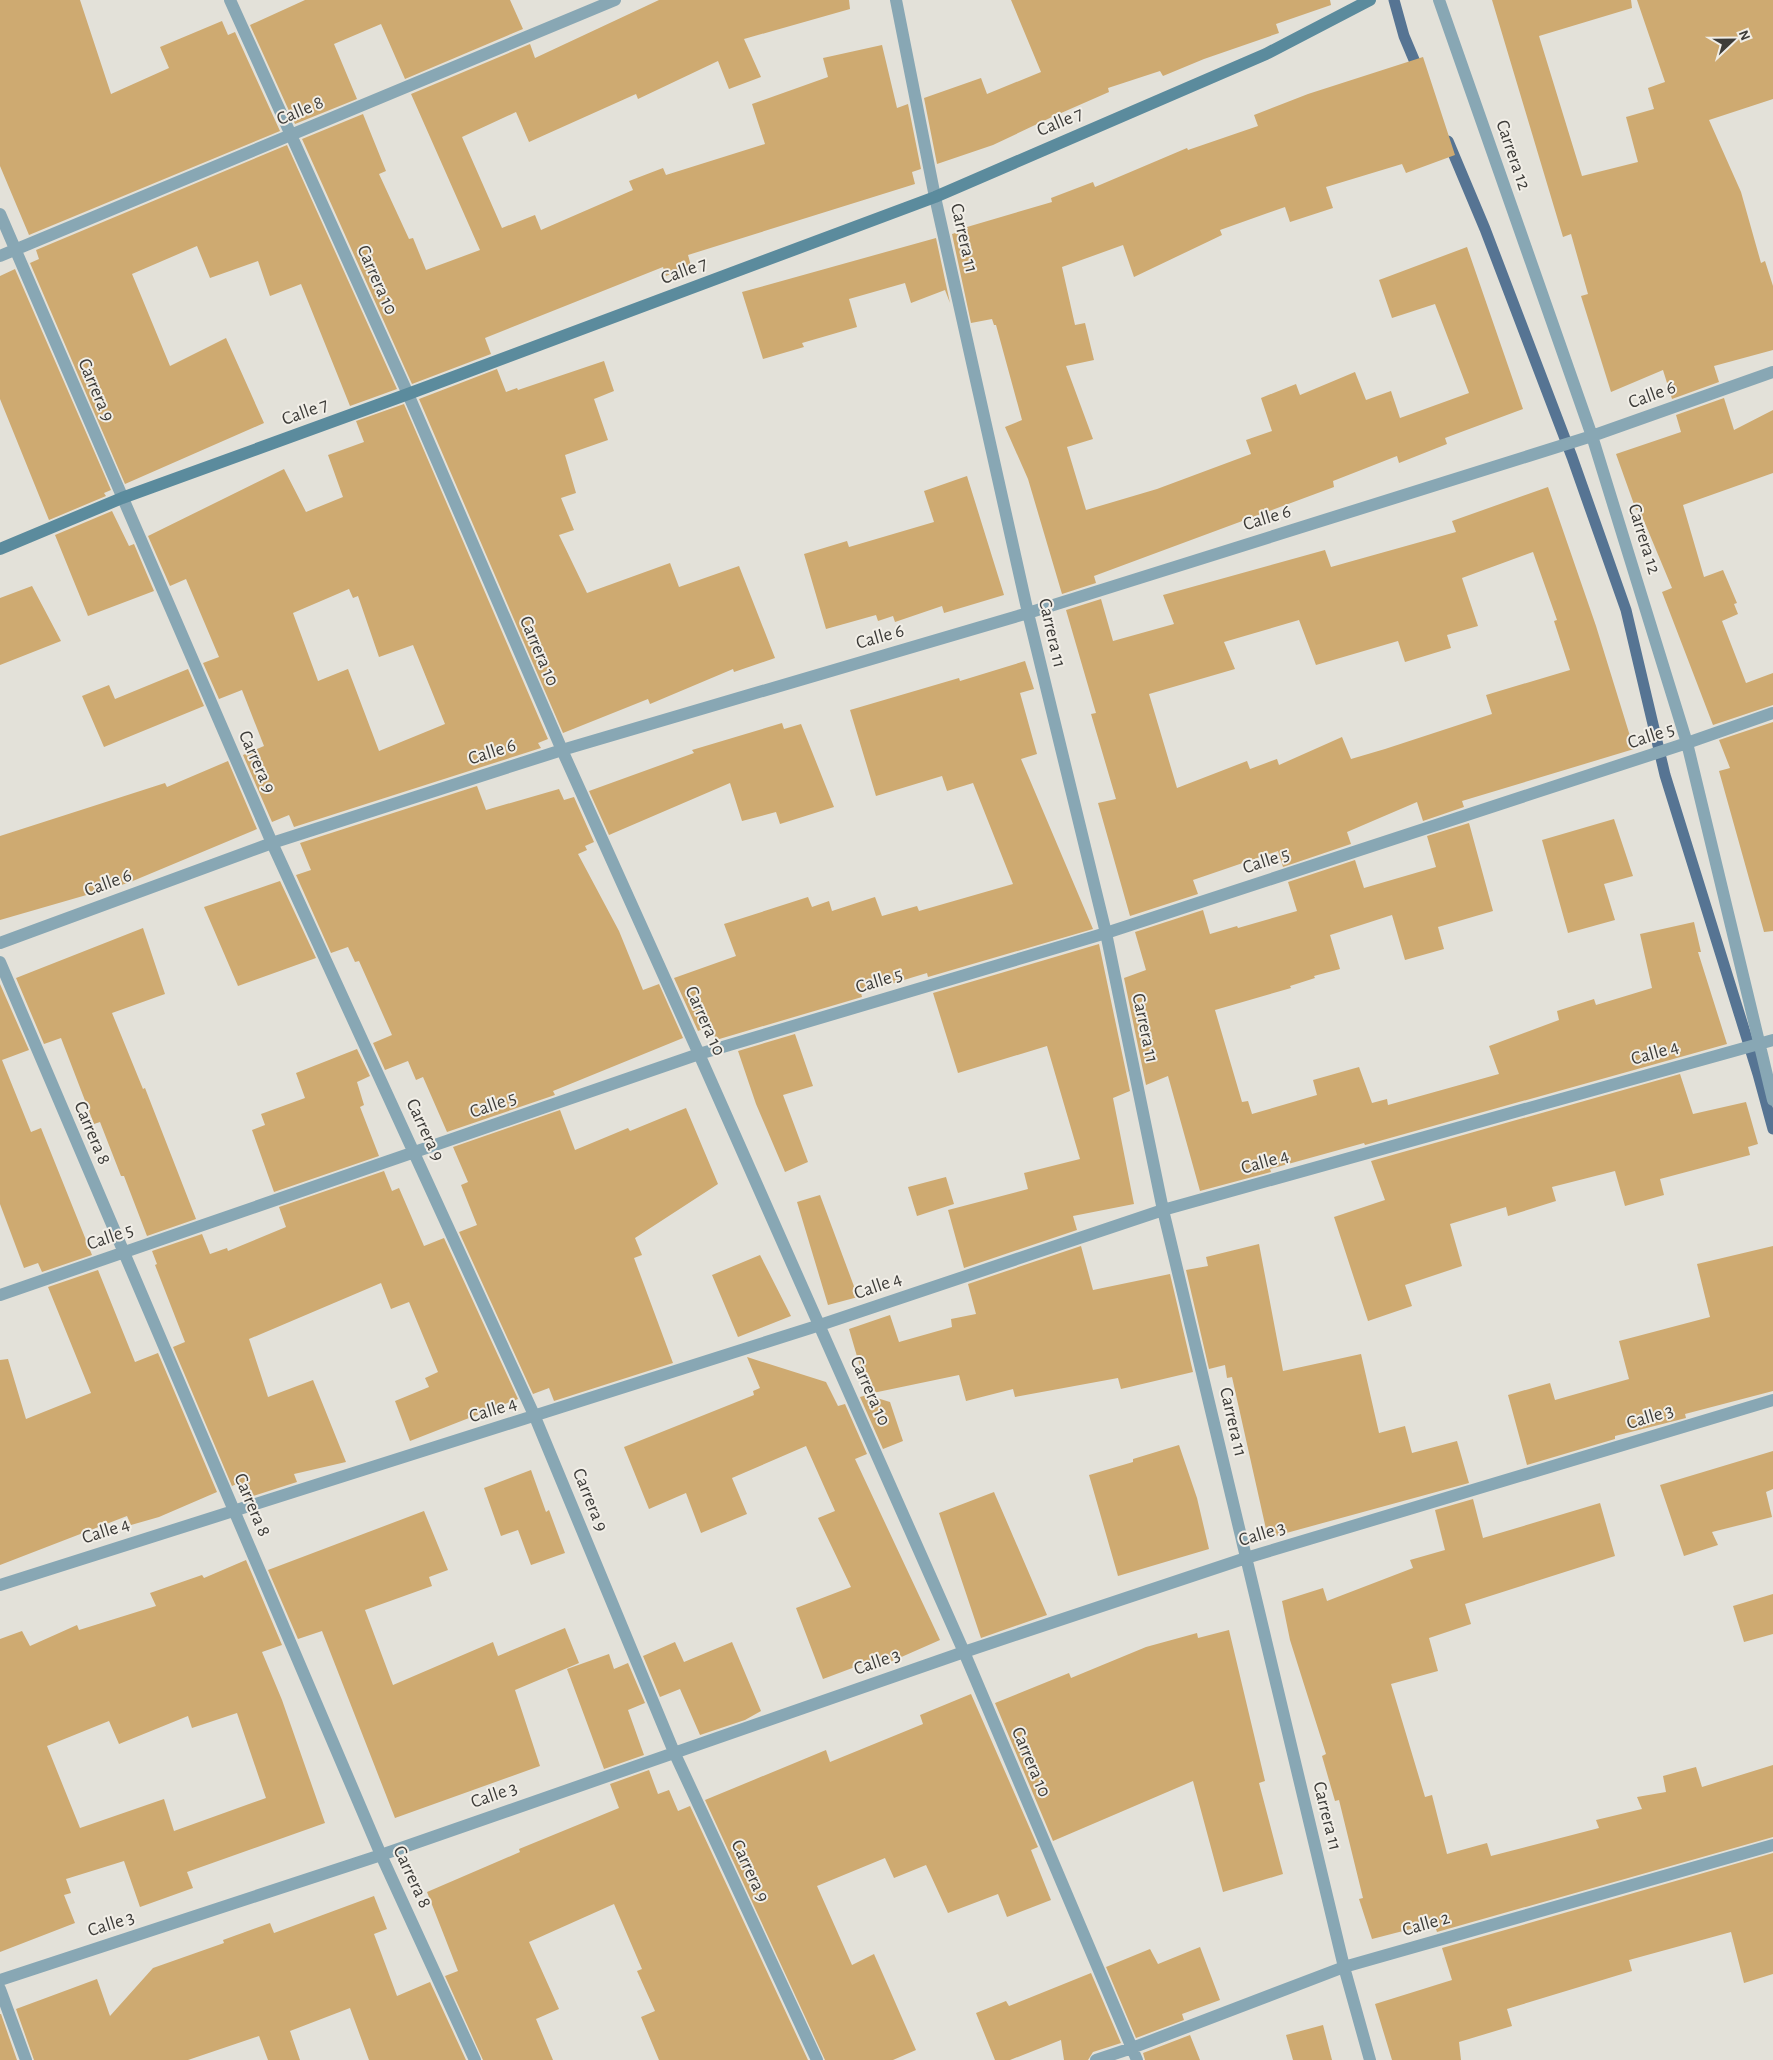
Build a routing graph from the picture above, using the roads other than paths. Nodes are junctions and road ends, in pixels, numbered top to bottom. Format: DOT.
graph roads {
  1 [pos="230,0"];
  2 [pos="614,0"];
  3 [pos="896,0"];
  4 [pos="1370,0"];
  5 [pos="1439,0"];
  6 [pos="291,135"];
  7 [pos="935,197"];
  8 [pos="0,214"];
  9 [pos="16,249"];
  10 [pos="0,256"];
  11 [pos="1773,372"];
  12 [pos="408,394"];
  13 [pos="1592,436"];
  14 [pos="122,498"];
  15 [pos="0,549"];
  16 [pos="1028,613"];
  17 [pos="1773,713"];
  18 [pos="1687,743"];
  19 [pos="562,750"];
  20 [pos="272,843"];
  21 [pos="1106,933"];
  22 [pos="0,943"];
  23 [pos="0,962"];
  24 [pos="1773,1040"];
  25 [pos="1758,1044"];
  26 [pos="700,1054"];
  27 [pos="1773,1100"];
  28 [pos="415,1152"];
  29 [pos="1163,1210"];
  30 [pos="122,1252"];
  31 [pos="0,1296"];
  32 [pos="820,1325"];
  33 [pos="1773,1400"];
  34 [pos="535,1417"];
  35 [pos="234,1510"];
  36 [pos="1246,1558"];
  37 [pos="0,1585"];
  38 [pos="964,1652"];
  39 [pos="674,1752"];
  40 [pos="1773,1845"];
  41 [pos="381,1855"];
  42 [pos="1344,1966"];
  43 [pos="0,1980"];
  44 [pos="0,1989"];
  45 [pos="1135,2054"];
  46 [pos="26,2060"];
  47 [pos="476,2060"];
  48 [pos="817,2060"];
  49 [pos="1096,2060"];
  50 [pos="1370,2060"];
  1 -- 6 [label="street, Carrera 10"];
  2 -- 6 [label="street, Calle 8"];
  3 -- 7 [label="street, Carrera 11"];
  4 -- 7 [label="street, Calle 7"];
  5 -- 13 [label="street, Carrera 12"];
  6 -- 9 [label="street, Calle 8"];
  6 -- 12 [label="street, Carrera 10"];
  7 -- 12 [label="street, Calle 7"];
  7 -- 16 [label="street, Carrera 11"];
  8 -- 9 [label="street, Carrera 9"];
  9 -- 10 [label="street, Calle 8"];
  9 -- 14 [label="street, Carrera 9"];
  11 -- 13 [label="street, Calle 6"];
  12 -- 14 [label="street, Calle 7"];
  12 -- 19 [label="street, Carrera 10"];
  13 -- 16 [label="street, Calle 6"];
  13 -- 18 [label="street, Carrera 12"];
  14 -- 15 [label="street, Calle 7"];
  14 -- 20 [label="street, Carrera 9"];
  16 -- 19 [label="street, Calle 6"];
  16 -- 21 [label="street, Carrera 11"];
  17 -- 18 [label="street, Calle 5"];
  18 -- 21 [label="street, Calle 5"];
  18 -- 25 [label="street, Carrera 12"];
  19 -- 20 [label="street, Calle 6"];
  19 -- 26 [label="street, Carrera 10"];
  20 -- 22 [label="street, Calle 6"];
  20 -- 28 [label="street, Carrera 9"];
  21 -- 26 [label="street, Calle 5"];
  21 -- 29 [label="street, Carrera 11"];
  23 -- 30 [label="street, Carrera 8"];
  24 -- 25 [label="street, Calle 4"];
  25 -- 27 [label="street, Carrera 12"];
  25 -- 29 [label="street, Calle 4"];
  26 -- 28 [label="street, Calle 5"];
  26 -- 32 [label="street, Carrera 10"];
  28 -- 30 [label="street, Calle 5"];
  28 -- 34 [label="street, Carrera 9"];
  29 -- 32 [label="street, Calle 4"];
  29 -- 36 [label="street, Carrera 11"];
  30 -- 31 [label="street, Calle 5"];
  30 -- 35 [label="street, Carrera 8"];
  32 -- 34 [label="street, Calle 4"];
  32 -- 38 [label="street, Carrera 10"];
  33 -- 36 [label="street, Calle 3"];
  34 -- 35 [label="street, Calle 4"];
  34 -- 39 [label="street, Carrera 9"];
  35 -- 37 [label="street, Calle 4"];
  35 -- 41 [label="street, Carrera 8"];
  36 -- 38 [label="street, Calle 3"];
  36 -- 42 [label="street, Carrera 11"];
  38 -- 39 [label="street, Calle 3"];
  38 -- 45 [label="street, Carrera 10"];
  39 -- 41 [label="street, Calle 3"];
  39 -- 48 [label="street, Carrera 9"];
  40 -- 42 [label="street, Calle 2"];
  41 -- 43 [label="street, Calle 3"];
  41 -- 47 [label="street, Carrera 8"];
  42 -- 45 [label="street, Calle 2"];
  42 -- 50 [label="street, Carrera 11"];
  44 -- 46 [label="street"];
  45 -- 49 [label="street, Calle 2"];
}
